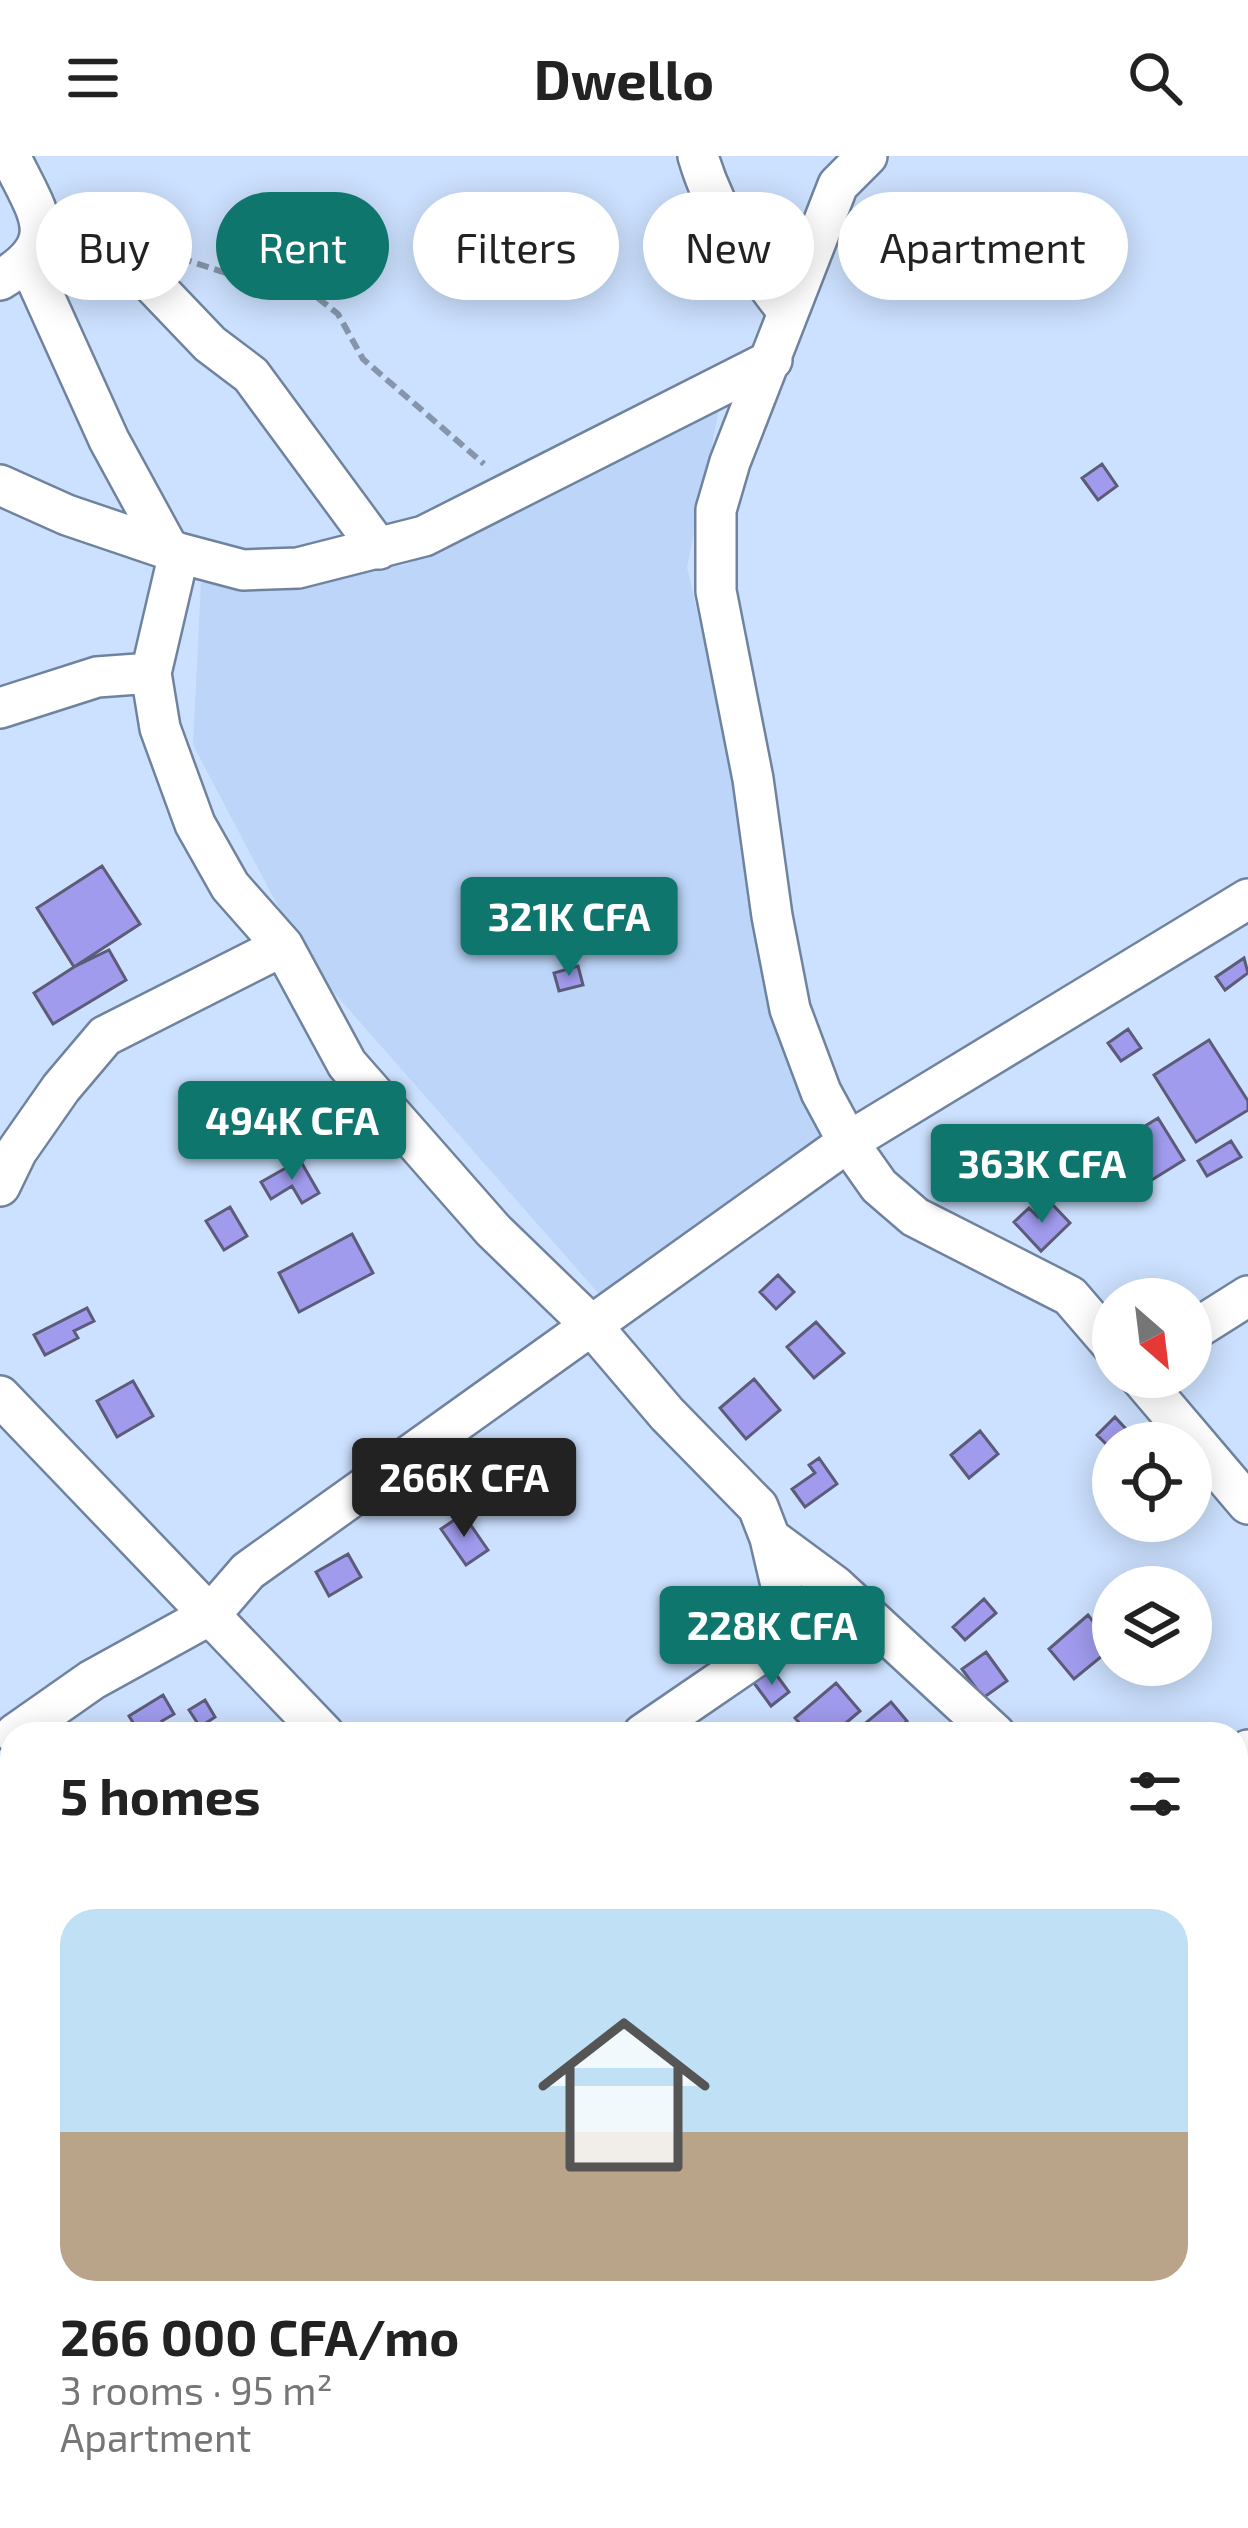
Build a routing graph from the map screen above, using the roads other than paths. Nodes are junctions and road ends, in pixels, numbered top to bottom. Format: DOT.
graph roads {
  1 [pos="10,156"];
  2 [pos="698,156"];
  3 [pos="867,156"];
  4 [pos="14,271"];
  5 [pos="184,300"];
  6 [pos="788,312"];
  7 [pos="772,360"];
  8 [pos="0,485"];
  9 [pos="379,548"];
  10 [pos="174,551"];
  11 [pos="151,673"];
  12 [pos="0,708"];
  13 [pos="1248,899"];
  14 [pos="283,946"];
  15 [pos="848,1142"];
  16 [pos="0,1186"];
  17 [pos="1248,1297"];
  18 [pos="1212,1319"];
  19 [pos="1092,1322"];
  20 [pos="592,1326"];
  21 [pos="0,1396"];
  22 [pos="1158,1398"];
  23 [pos="1248,1504"];
  24 [pos="770,1538"];
  25 [pos="210,1615"];
  26 [pos="32,1722"];
  27 [pos="313,1722"];
  28 [pos="661,1722"];
  29 [pos="982,1722"];
  1 -- 4 [label="street"];
  2 -- 6 [label="street"];
  3 -- 6 [label="street"];
  4 -- 10 [label="street"];
  5 -- 9 [label="street"];
  6 -- 7 [label="street"];
  7 -- 9 [label="street"];
  7 -- 15 [label="street"];
  8 -- 10 [label="street"];
  9 -- 10 [label="street"];
  10 -- 11 [label="street"];
  11 -- 12 [label="street"];
  11 -- 14 [label="street"];
  13 -- 15 [label="street"];
  14 -- 16 [label="street"];
  14 -- 20 [label="street"];
  15 -- 19 [label="street"];
  15 -- 20 [label="street"];
  17 -- 18 [label="street"];
  20 -- 24 [label="street"];
  20 -- 25 [label="street"];
  21 -- 25 [label="street"];
  22 -- 23 [label="street"];
  24 -- 28 [label="street"];
  24 -- 29 [label="street"];
  25 -- 26 [label="street"];
  25 -- 27 [label="street"];
}
